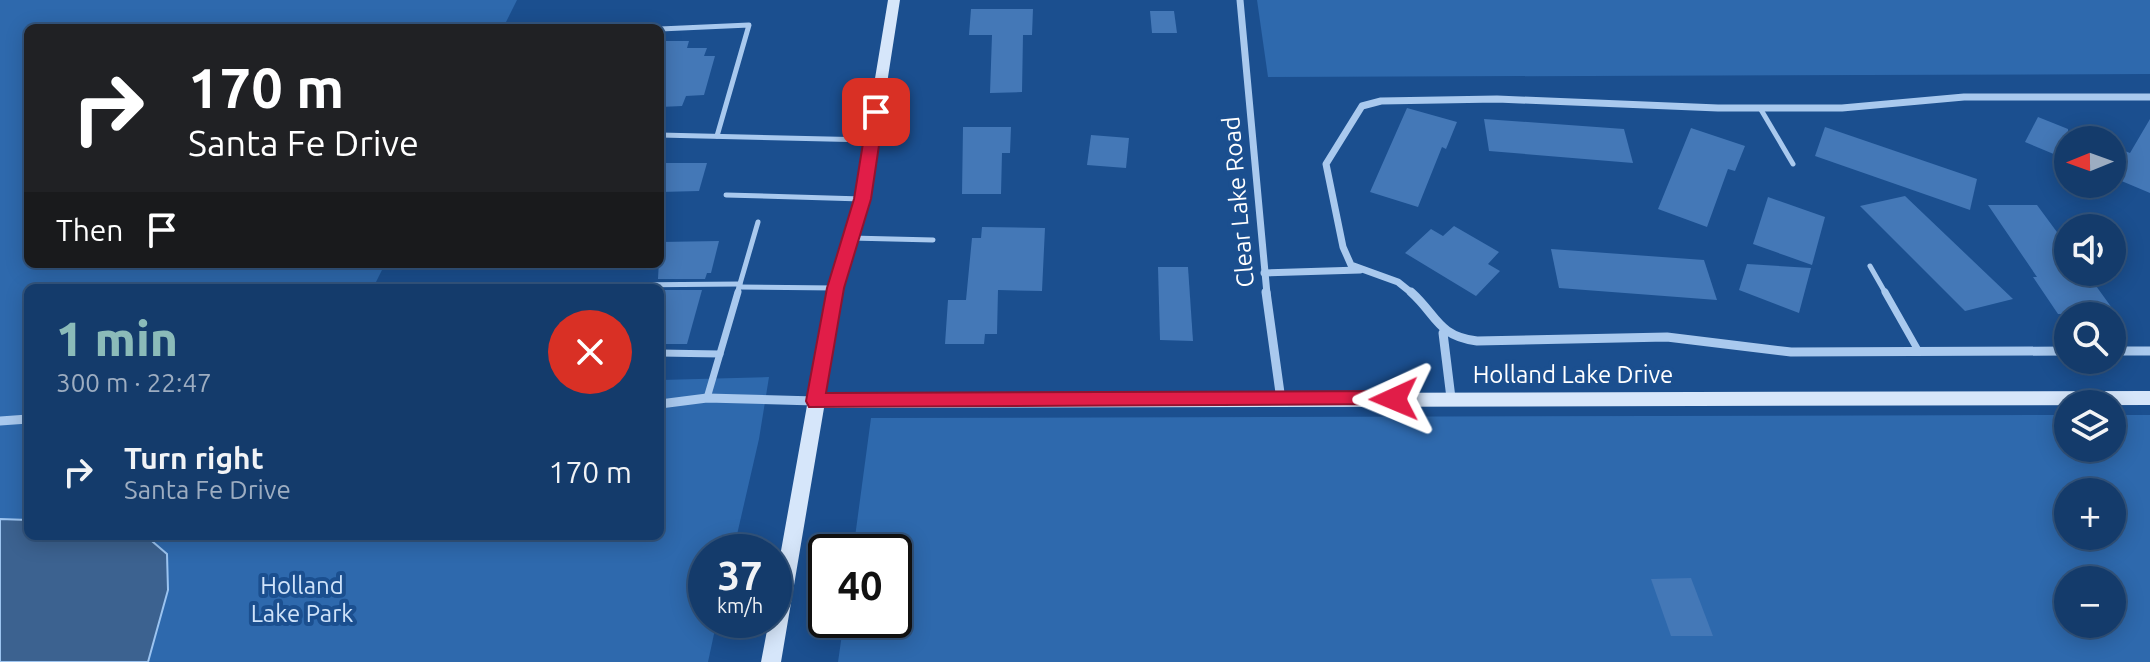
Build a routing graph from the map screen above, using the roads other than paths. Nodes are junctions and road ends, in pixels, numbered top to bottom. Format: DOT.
graph roads {
  1 [pos="894,0"];
  2 [pos="1240,0"];
  3 [pos="664,29"];
  4 [pos="2150,97"];
  5 [pos="1760,108"];
  6 [pos="664,135"];
  7 [pos="717,136"];
  8 [pos="871,140"];
  9 [pos="1793,164"];
  10 [pos="726,195"];
  11 [pos="862,199"];
  12 [pos="758,222"];
  13 [pos="851,238"];
  14 [pos="933,240"];
  15 [pos="1870,266"];
  16 [pos="1361,270"];
  17 [pos="1264,273"];
  18 [pos="664,285"];
  19 [pos="740,285"];
  20 [pos="836,288"];
  21 [pos="1443,333"];
  22 [pos="2054,351"];
  23 [pos="2126,351"];
  24 [pos="2150,351"];
  25 [pos="1919,352"];
  26 [pos="664,353"];
  27 [pos="720,354"];
  28 [pos="707,398"];
  29 [pos="1451,398"];
  30 [pos="2150,398"];
  31 [pos="1281,400"];
  32 [pos="815,401"];
  33 [pos="664,403"];
  34 [pos="24,419"];
  35 [pos="0,421"];
  36 [pos="771,662"];
  1 -- 8 [label="street"];
  2 -- 17 [label="street, Clear Lake Road"];
  3 -- 7 [label="lane"];
  4 -- 5 [label="street"];
  5 -- 9 [label="lane"];
  5 -- 16 [label="street"];
  6 -- 7 [label="lane"];
  7 -- 8 [label="lane"];
  8 -- 11 [label="street"];
  10 -- 11 [label="lane"];
  11 -- 13 [label="street"];
  12 -- 19 [label="lane"];
  13 -- 14 [label="lane"];
  13 -- 20 [label="street"];
  15 -- 25 [label="lane"];
  16 -- 17 [label="street"];
  16 -- 21 [label="street"];
  17 -- 31 [label="street, Clear Lake Road"];
  18 -- 19 [label="lane"];
  19 -- 20 [label="lane"];
  19 -- 27 [label="lane"];
  20 -- 32 [label="street"];
  21 -- 25 [label="street"];
  21 -- 29 [label="street"];
  22 -- 25 [label="street"];
  23 -- 24 [label="street"];
  26 -- 27 [label="lane"];
  27 -- 28 [label="lane"];
  28 -- 32 [label="street, Holland Lake Drive"];
  28 -- 33 [label="street, Holland Lake Drive"];
  29 -- 30 [label="street, Holland Lake Drive"];
  29 -- 31 [label="street, Holland Lake Drive"];
  31 -- 32 [label="street, Holland Lake Drive"];
  32 -- 36 [label="street"];
  34 -- 35 [label="street"];
}
